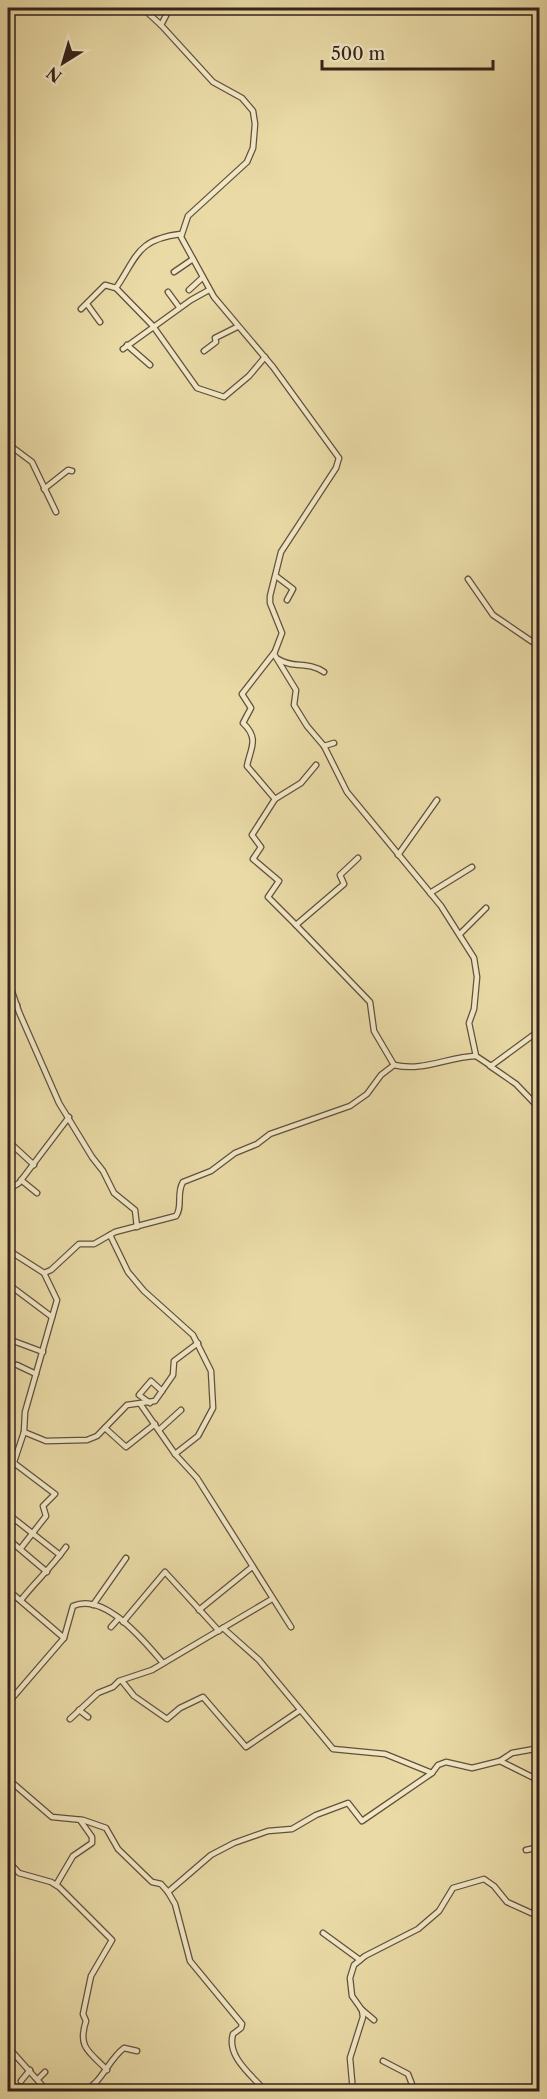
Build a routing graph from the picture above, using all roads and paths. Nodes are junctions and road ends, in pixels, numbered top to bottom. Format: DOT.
graph roads {
  1 [pos="11,8"];
  2 [pos="148,8"];
  3 [pos="170,8"];
  4 [pos="8,11"];
  5 [pos="161,25"];
  6 [pos="181,234"];
  7 [pos="193,259"];
  8 [pos="174,272"];
  9 [pos="202,278"];
  10 [pos="116,288"];
  11 [pos="189,290"];
  12 [pos="209,290"];
  13 [pos="168,292"];
  14 [pos="87,304"];
  15 [pos="179,307"];
  16 [pos="81,309"];
  17 [pos="100,322"];
  18 [pos="153,327"];
  19 [pos="237,327"];
  20 [pos="204,351"];
  21 [pos="265,357"];
  22 [pos="150,364"];
  23 [pos="8,444"];
  24 [pos="72,471"];
  25 [pos="44,489"];
  26 [pos="56,512"];
  27 [pos="276,576"];
  28 [pos="468,579"];
  29 [pos="287,600"];
  30 [pos="540,647"];
  31 [pos="274,655"];
  32 [pos="324,672"];
  33 [pos="334,743"];
  34 [pos="324,746"];
  35 [pos="316,765"];
  36 [pos="275,799"];
  37 [pos="437,800"];
  38 [pos="398,855"];
  39 [pos="358,858"];
  40 [pos="472,867"];
  41 [pos="430,893"];
  42 [pos="486,908"];
  43 [pos="296,925"];
  44 [pos="460,934"];
  45 [pos="8,980"];
  46 [pos="17,1005"];
  47 [pos="8,1011"];
  48 [pos="540,1030"];
  49 [pos="476,1056"];
  50 [pos="394,1065"];
  51 [pos="490,1066"];
  52 [pos="540,1108"];
  53 [pos="69,1117"];
  54 [pos="8,1141"];
  55 [pos="34,1165"];
  56 [pos="21,1180"];
  57 [pos="8,1184"];
  58 [pos="37,1193"];
  59 [pos="137,1227"];
  60 [pos="110,1235"];
  61 [pos="8,1250"];
  62 [pos="36,1258"];
  63 [pos="31,1264"];
  64 [pos="44,1273"];
  65 [pos="8,1284"];
  66 [pos="52,1317"];
  67 [pos="8,1339"];
  68 [pos="198,1343"];
  69 [pos="43,1352"];
  70 [pos="17,1365"];
  71 [pos="36,1374"];
  72 [pos="162,1391"];
  73 [pos="150,1403"];
  74 [pos="141,1405"];
  75 [pos="181,1410"];
  76 [pos="155,1424"];
  77 [pos="105,1428"];
  78 [pos="159,1430"];
  79 [pos="24,1432"];
  80 [pos="175,1454"];
  81 [pos="14,1463"];
  82 [pos="8,1480"];
  83 [pos="8,1514"];
  84 [pos="32,1533"];
  85 [pos="8,1539"];
  86 [pos="66,1547"];
  87 [pos="21,1548"];
  88 [pos="60,1555"];
  89 [pos="126,1558"];
  90 [pos="252,1567"];
  91 [pos="47,1572"];
  92 [pos="8,1590"];
  93 [pos="272,1599"];
  94 [pos="21,1600"];
  95 [pos="93,1605"];
  96 [pos="199,1610"];
  97 [pos="121,1620"];
  98 [pos="111,1627"];
  99 [pos="291,1627"];
  100 [pos="129,1628"];
  101 [pos="221,1630"];
  102 [pos="124,1632"];
  103 [pos="64,1638"];
  104 [pos="163,1663"];
  105 [pos="122,1681"];
  106 [pos="8,1703"];
  107 [pos="79,1710"];
  108 [pos="299,1711"];
  109 [pos="88,1717"];
  110 [pos="70,1719"];
  111 [pos="540,1748"];
  112 [pos="500,1761"];
  113 [pos="432,1773"];
  114 [pos="8,1779"];
  115 [pos="540,1781"];
  116 [pos="80,1820"];
  117 [pos="540,1847"];
  118 [pos="526,1850"];
  119 [pos="8,1861"];
  120 [pos="56,1885"];
  121 [pos="168,1892"];
  122 [pos="540,1917"];
  123 [pos="323,1933"];
  124 [pos="360,1960"];
  125 [pos="361,2009"];
  126 [pos="374,2020"];
  127 [pos="8,2047"];
  128 [pos="138,2051"];
  129 [pos="383,2061"];
  130 [pos="30,2070"];
  131 [pos="107,2070"];
  132 [pos="45,2072"];
  133 [pos="38,2079"];
  134 [pos="21,2081"];
  135 [pos="48,2091"];
  136 [pos="84,2091"];
  137 [pos="266,2091"];
  138 [pos="353,2091"];
  139 [pos="415,2091"];
  1 -- 4 [label="street"];
  2 -- 5 [label="street"];
  3 -- 5 [label="street"];
  5 -- 6 [label="street"];
  6 -- 7 [label="street"];
  6 -- 10 [label="street"];
  7 -- 8 [label="street"];
  7 -- 9 [label="street"];
  9 -- 11 [label="street"];
  9 -- 12 [label="street"];
  10 -- 14 [label="street"];
  10 -- 18 [label="street"];
  12 -- 15 [label="street"];
  12 -- 19 [label="street"];
  13 -- 15 [label="street"];
  14 -- 16 [label="street"];
  14 -- 17 [label="street"];
  15 -- 18 [label="street"];
  18 -- 21 [label="street"];
  18 -- 22 [label="street"];
  19 -- 20 [label="street"];
  19 -- 21 [label="street"];
  21 -- 27 [label="street"];
  23 -- 25 [label="street"];
  24 -- 25 [label="street"];
  25 -- 26 [label="street"];
  27 -- 29 [label="street"];
  27 -- 31 [label="street"];
  28 -- 30 [label="street"];
  31 -- 32 [label="street"];
  31 -- 34 [label="street"];
  31 -- 36 [label="street"];
  33 -- 34 [label="street"];
  34 -- 38 [label="street"];
  35 -- 36 [label="street"];
  36 -- 43 [label="street"];
  37 -- 38 [label="street"];
  38 -- 41 [label="street"];
  39 -- 43 [label="street"];
  40 -- 41 [label="street"];
  41 -- 44 [label="street"];
  42 -- 44 [label="street"];
  43 -- 50 [label="street"];
  44 -- 49 [label="street"];
  45 -- 46 [label="street"];
  46 -- 47 [label="street"];
  46 -- 53 [label="street"];
  48 -- 51 [label="street"];
  49 -- 50 [label="street"];
  49 -- 51 [label="street"];
  50 -- 59 [label="street"];
  51 -- 52 [label="street"];
  53 -- 55 [label="street"];
  53 -- 59 [label="street"];
  54 -- 55 [label="street"];
  55 -- 56 [label="street"];
  56 -- 57 [label="street"];
  56 -- 58 [label="street"];
  59 -- 60 [label="street"];
  60 -- 64 [label="street"];
  60 -- 68 [label="street"];
  61 -- 63 [label="street"];
  62 -- 63 [label="street"];
  63 -- 64 [label="street"];
  64 -- 66 [label="street"];
  65 -- 66 [label="street"];
  66 -- 69 [label="street"];
  67 -- 69 [label="street"];
  68 -- 72 [label="street"];
  68 -- 80 [label="street"];
  69 -- 71 [label="street"];
  70 -- 71 [label="street"];
  71 -- 79 [label="street"];
  72 -- 73 [label="street"];
  72 -- 73 [label="street"];
  73 -- 74 [label="street"];
  74 -- 76 [label="street"];
  74 -- 77 [label="street"];
  75 -- 78 [label="street"];
  76 -- 77 [label="street"];
  76 -- 78 [label="street"];
  77 -- 79 [label="street"];
  78 -- 80 [label="street"];
  79 -- 81 [label="street"];
  80 -- 90 [label="street"];
  81 -- 82 [label="street"];
  81 -- 84 [label="street"];
  83 -- 84 [label="street"];
  84 -- 87 [label="street"];
  84 -- 88 [label="street"];
  85 -- 87 [label="street"];
  86 -- 88 [label="street"];
  87 -- 91 [label="street"];
  88 -- 91 [label="street"];
  89 -- 95 [label="street"];
  90 -- 93 [label="street"];
  90 -- 96 [label="street"];
  91 -- 94 [label="street"];
  92 -- 94 [label="street"];
  93 -- 99 [label="street"];
  93 -- 101 [label="street"];
  94 -- 103 [label="street"];
  95 -- 97 [label="street"];
  95 -- 103 [label="street"];
  96 -- 97 [label="street"];
  96 -- 101 [label="street"];
  97 -- 98 [label="street"];
  97 -- 100 [label="street"];
  100 -- 102 [label="street"];
  100 -- 104 [label="street"];
  101 -- 104 [label="street"];
  101 -- 108 [label="street"];
  103 -- 106 [label="street"];
  104 -- 105 [label="street"];
  105 -- 107 [label="street"];
  105 -- 108 [label="street"];
  107 -- 109 [label="street"];
  107 -- 110 [label="street"];
  108 -- 113 [label="street"];
  111 -- 112 [label="street"];
  112 -- 113 [label="street"];
  112 -- 115 [label="street"];
  113 -- 121 [label="street"];
  114 -- 116 [label="street"];
  116 -- 120 [label="street"];
  116 -- 121 [label="street"];
  117 -- 118 [label="street"];
  119 -- 120 [label="street"];
  120 -- 131 [label="street"];
  121 -- 137 [label="street"];
  122 -- 124 [label="street"];
  123 -- 124 [label="street"];
  124 -- 125 [label="street"];
  125 -- 126 [label="street"];
  125 -- 138 [label="street"];
  127 -- 130 [label="street"];
  128 -- 131 [label="street"];
  129 -- 139 [label="street"];
  130 -- 133 [label="street"];
  130 -- 134 [label="street"];
  131 -- 136 [label="street"];
  132 -- 133 [label="street"];
  133 -- 135 [label="street"];
}
